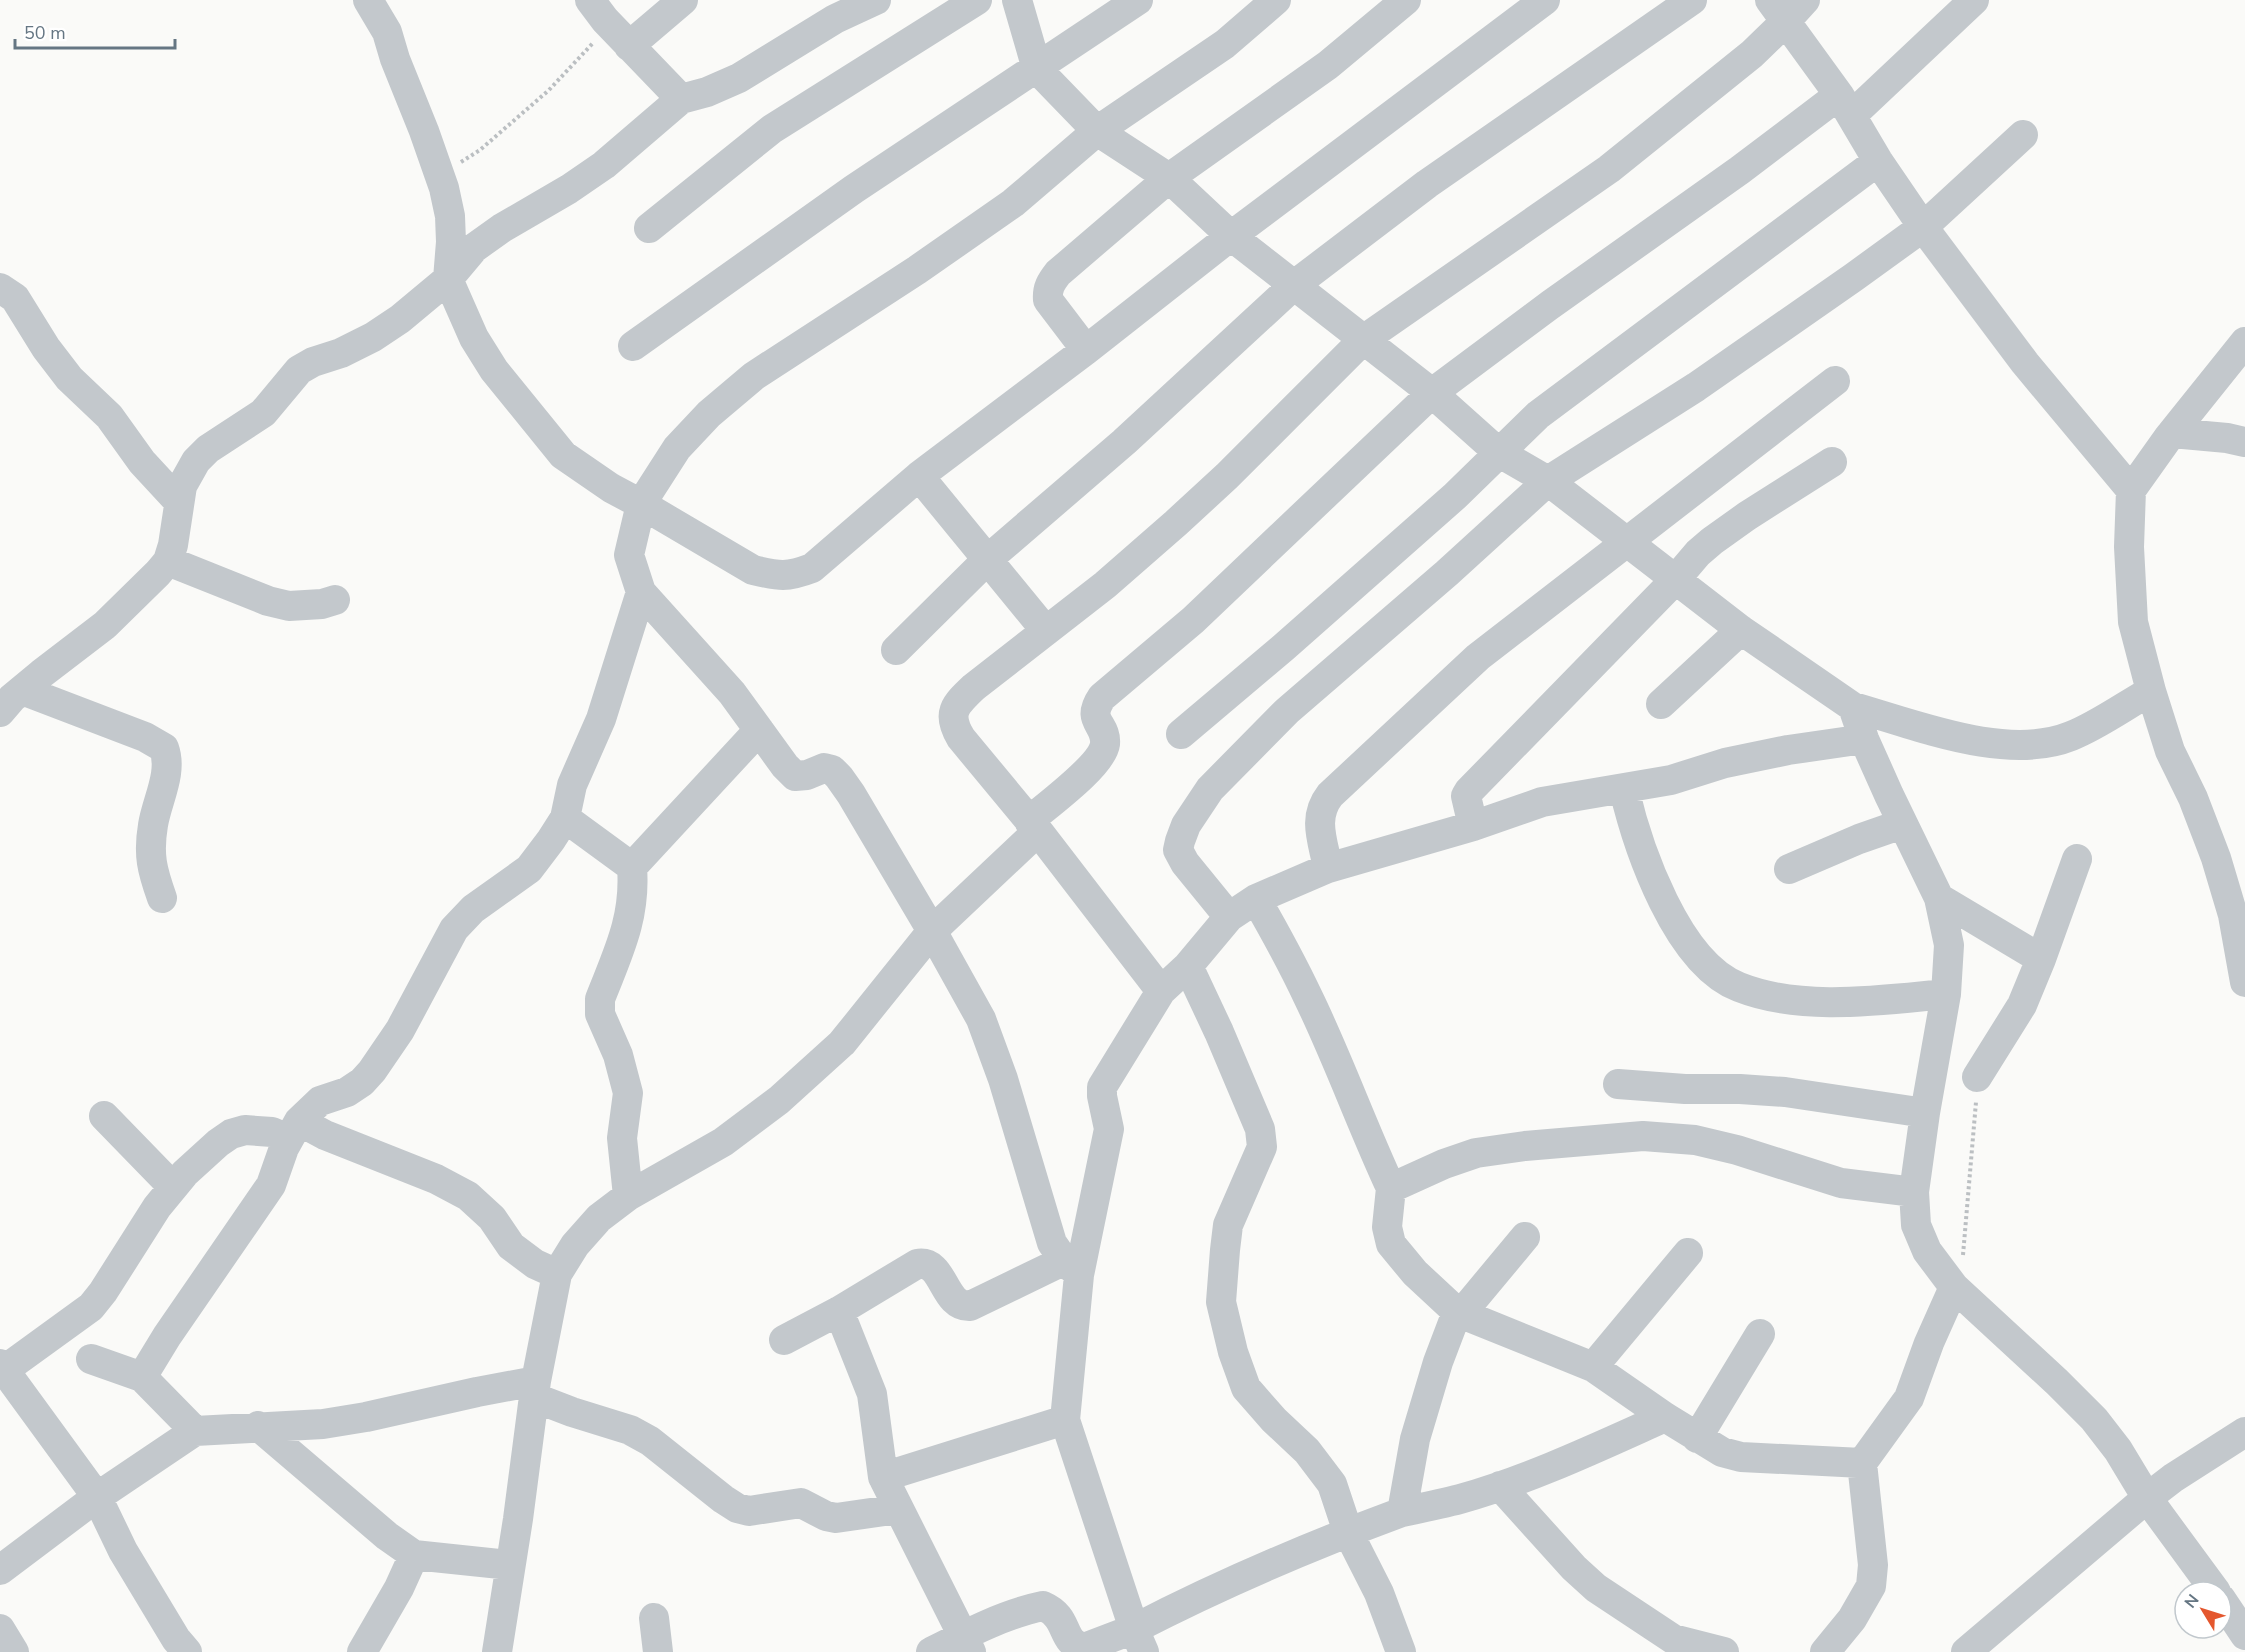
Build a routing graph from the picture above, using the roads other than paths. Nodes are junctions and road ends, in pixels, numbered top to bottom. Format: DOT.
graph roads {
  1 [pos="368,0"];
  2 [pos="590,0"];
  3 [pos="683,0"];
  4 [pos="876,0"];
  5 [pos="977,0"];
  6 [pos="1017,0"];
  7 [pos="1138,0"];
  8 [pos="1276,0"];
  9 [pos="1406,0"];
  10 [pos="1545,0"];
  11 [pos="1692,0"];
  12 [pos="1805,0"];
  13 [pos="1974,0"];
  14 [pos="1778,11"];
  15 [pos="629,46"];
  16 [pos="1036,69"];
  17 [pos="681,99"];
  18 [pos="1846,105"];
  19 [pos="1097,131"];
  20 [pos="2023,135"];
  21 [pos="1878,161"];
  22 [pos="1169,178"];
  23 [pos="1923,227"];
  24 [pos="649,228"];
  25 [pos="1231,236"];
  26 [pos="448,279"];
  27 [pos="1293,286"];
  28 [pos="0,288"];
  29 [pos="1363,340"];
  30 [pos="2245,342"];
  31 [pos="633,346"];
  32 [pos="1086,350"];
  33 [pos="1835,381"];
  34 [pos="1432,393"];
  35 [pos="2172,433"];
  36 [pos="2245,442"];
  37 [pos="1498,452"];
  38 [pos="1832,462"];
  39 [pos="919,476"];
  40 [pos="1548,481"];
  41 [pos="2131,490"];
  42 [pos="178,501"];
  43 [pos="641,504"];
  44 [pos="1626,542"];
  45 [pos="988,560"];
  46 [pos="168,561"];
  47 [pos="1675,580"];
  48 [pos="641,592"];
  49 [pos="335,600"];
  50 [pos="1741,630"];
  51 [pos="1046,631"];
  52 [pos="896,650"];
  53 [pos="22,690"];
  54 [pos="2151,690"];
  55 [pos="1661,704"];
  56 [pos="1853,707"];
  57 [pos="0,712"];
  58 [pos="759,730"];
  59 [pos="1181,734"];
  60 [pos="1864,739"];
  61 [pos="1624,789"];
  62 [pos="565,818"];
  63 [pos="1902,824"];
  64 [pos="1033,826"];
  65 [pos="1473,826"];
  66 [pos="2077,859"];
  67 [pos="632,867"];
  68 [pos="1328,868"];
  69 [pos="1789,869"];
  70 [pos="162,898"];
  71 [pos="1939,898"];
  72 [pos="1256,899"];
  73 [pos="1230,917"];
  74 [pos="932,931"];
  75 [pos="2041,959"];
  76 [pos="1188,966"];
  77 [pos="2245,982"];
  78 [pos="1161,991"];
  79 [pos="1946,994"];
  80 [pos="1977,1077"];
  81 [pos="1618,1084"];
  82 [pos="1925,1113"];
  83 [pos="104,1116"];
  84 [pos="293,1130"];
  85 [pos="173,1187"];
  86 [pos="1391,1188"];
  87 [pos="1914,1192"];
  88 [pos="628,1196"];
  89 [pos="1525,1237"];
  90 [pos="1688,1253"];
  91 [pos="1072,1268"];
  92 [pos="557,1274"];
  93 [pos="1950,1282"];
  94 [pos="839,1311"];
  95 [pos="1459,1313"];
  96 [pos="1760,1334"];
  97 [pos="784,1340"];
  98 [pos="91,1359"];
  99 [pos="1593,1366"];
  100 [pos="142,1377"];
  101 [pos="6,1381"];
  102 [pos="534,1389"];
  103 [pos="1665,1417"];
  104 [pos="1065,1420"];
  105 [pos="258,1426"];
  106 [pos="195,1431"];
  107 [pos="2245,1432"];
  108 [pos="1697,1438"];
  109 [pos="1862,1463"];
  110 [pos="883,1477"];
  111 [pos="1500,1486"];
  112 [pos="97,1497"];
  113 [pos="2147,1498"];
  114 [pos="898,1509"];
  115 [pos="1402,1512"];
  116 [pos="1348,1532"];
  117 [pos="414,1555"];
  118 [pos="510,1565"];
  119 [pos="0,1570"];
  120 [pos="2207,1580"];
  121 [pos="2233,1617"];
  122 [pos="654,1618"];
  123 [pos="0,1629"];
  124 [pos="2245,1635"];
  125 [pos="1139,1640"];
  126 [pos="967,1644"];
  127 [pos="14,1652"];
  128 [pos="187,1652"];
  129 [pos="362,1652"];
  130 [pos="497,1652"];
  131 [pos="658,1652"];
  132 [pos="931,1652"];
  133 [pos="1401,1652"];
  134 [pos="1724,1652"];
  135 [pos="1825,1652"];
  136 [pos="1966,1652"];
  1 -- 26 [label="street"];
  2 -- 15 [label="street"];
  3 -- 15 [label="street"];
  4 -- 17 [label="street"];
  5 -- 24 [label="street"];
  6 -- 16 [label="street"];
  7 -- 16 [label="street"];
  8 -- 19 [label="street"];
  9 -- 22 [label="street"];
  10 -- 25 [label="street"];
  11 -- 27 [label="street"];
  12 -- 14 [label="street"];
  13 -- 18 [label="street"];
  14 -- 18 [label="street"];
  14 -- 29 [label="street"];
  15 -- 17 [label="street"];
  16 -- 19 [label="street"];
  16 -- 31 [label="street"];
  17 -- 26 [label="street"];
  18 -- 21 [label="street"];
  18 -- 34 [label="street"];
  19 -- 22 [label="street"];
  19 -- 43 [label="street"];
  20 -- 23 [label="street"];
  21 -- 23 [label="street"];
  21 -- 37 [label="street"];
  22 -- 25 [label="street"];
  22 -- 32 [label="street"];
  23 -- 40 [label="street"];
  23 -- 41 [label="street"];
  25 -- 27 [label="street"];
  25 -- 32 [label="street"];
  26 -- 42 [label="street"];
  26 -- 43 [label="street"];
  27 -- 29 [label="street"];
  27 -- 45 [label="street"];
  28 -- 42 [label="street"];
  29 -- 34 [label="street"];
  29 -- 51 [label="street"];
  30 -- 35 [label="street"];
  32 -- 39 [label="street"];
  33 -- 44 [label="street"];
  34 -- 37 [label="street"];
  34 -- 64 [label="street"];
  35 -- 36 [label="street"];
  35 -- 41 [label="street"];
  37 -- 40 [label="street"];
  37 -- 59 [label="street"];
  38 -- 47 [label="street"];
  39 -- 43 [label="street"];
  39 -- 45 [label="street"];
  40 -- 44 [label="street"];
  40 -- 73 [label="street"];
  41 -- 54 [label="street"];
  42 -- 46 [label="street"];
  43 -- 48 [label="street"];
  44 -- 47 [label="street"];
  44 -- 68 [label="street"];
  45 -- 51 [label="street"];
  45 -- 52 [label="street"];
  46 -- 49 [label="street"];
  46 -- 53 [label="street"];
  47 -- 50 [label="street"];
  47 -- 65 [label="street"];
  48 -- 58 [label="street"];
  48 -- 62 [label="street"];
  50 -- 55 [label="street"];
  50 -- 56 [label="street"];
  51 -- 64 [label="street"];
  53 -- 57 [label="street"];
  53 -- 70 [label="street"];
  54 -- 56 [label="street"];
  54 -- 77 [label="street"];
  56 -- 60 [label="street"];
  58 -- 67 [label="street"];
  58 -- 74 [label="street"];
  60 -- 61 [label="street"];
  60 -- 63 [label="street"];
  61 -- 65 [label="street"];
  61 -- 79 [label="street"];
  62 -- 67 [label="street"];
  62 -- 84 [label="street"];
  63 -- 69 [label="street"];
  63 -- 71 [label="street"];
  64 -- 74 [label="street"];
  64 -- 78 [label="street"];
  65 -- 68 [label="street"];
  66 -- 75 [label="street"];
  67 -- 88 [label="street"];
  68 -- 72 [label="street"];
  71 -- 75 [label="street"];
  71 -- 79 [label="street"];
  72 -- 73 [label="street"];
  72 -- 86 [label="street"];
  73 -- 76 [label="street"];
  74 -- 88 [label="street"];
  74 -- 91 [label="street"];
  75 -- 80 [label="street"];
  76 -- 78 [label="street"];
  76 -- 116 [label="street"];
  78 -- 91 [label="street"];
  79 -- 82 [label="street"];
  81 -- 82 [label="street"];
  82 -- 87 [label="street"];
  83 -- 85 [label="street"];
  84 -- 85 [label="street"];
  84 -- 92 [label="street"];
  84 -- 100 [label="street"];
  85 -- 101 [label="street"];
  86 -- 87 [label="street"];
  86 -- 95 [label="street"];
  87 -- 93 [label="street"];
  88 -- 92 [label="street"];
  89 -- 95 [label="street"];
  90 -- 99 [label="street"];
  91 -- 94 [label="street"];
  91 -- 104 [label="street"];
  92 -- 102 [label="street"];
  93 -- 109 [label="street"];
  93 -- 113 [label="street"];
  94 -- 97 [label="street"];
  94 -- 110 [label="street"];
  95 -- 99 [label="street"];
  95 -- 115 [label="street"];
  96 -- 108 [label="street"];
  98 -- 100 [label="street"];
  99 -- 103 [label="street"];
  100 -- 106 [label="street"];
  101 -- 112 [label="street"];
  102 -- 105 [label="street"];
  102 -- 114 [label="street"];
  102 -- 118 [label="street"];
  103 -- 108 [label="street"];
  103 -- 111 [label="street"];
  104 -- 110 [label="street"];
  104 -- 125 [label="street"];
  105 -- 106 [label="street"];
  105 -- 117 [label="street"];
  106 -- 112 [label="street"];
  107 -- 113 [label="street"];
  108 -- 109 [label="street"];
  109 -- 135 [label="street"];
  110 -- 114 [label="street"];
  111 -- 115 [label="street"];
  111 -- 134 [label="street"];
  112 -- 119 [label="street"];
  112 -- 128 [label="street"];
  113 -- 120 [label="street"];
  113 -- 136 [label="street"];
  114 -- 126 [label="street"];
  115 -- 116 [label="street"];
  116 -- 125 [label="street"];
  116 -- 133 [label="street"];
  117 -- 118 [label="street"];
  117 -- 129 [label="street"];
  118 -- 130 [label="street"];
  121 -- 124 [label="street"];
  122 -- 131 [label="street"];
  123 -- 127 [label="street"];
  125 -- 126 [label="street"];
  126 -- 132 [label="street"];
}
